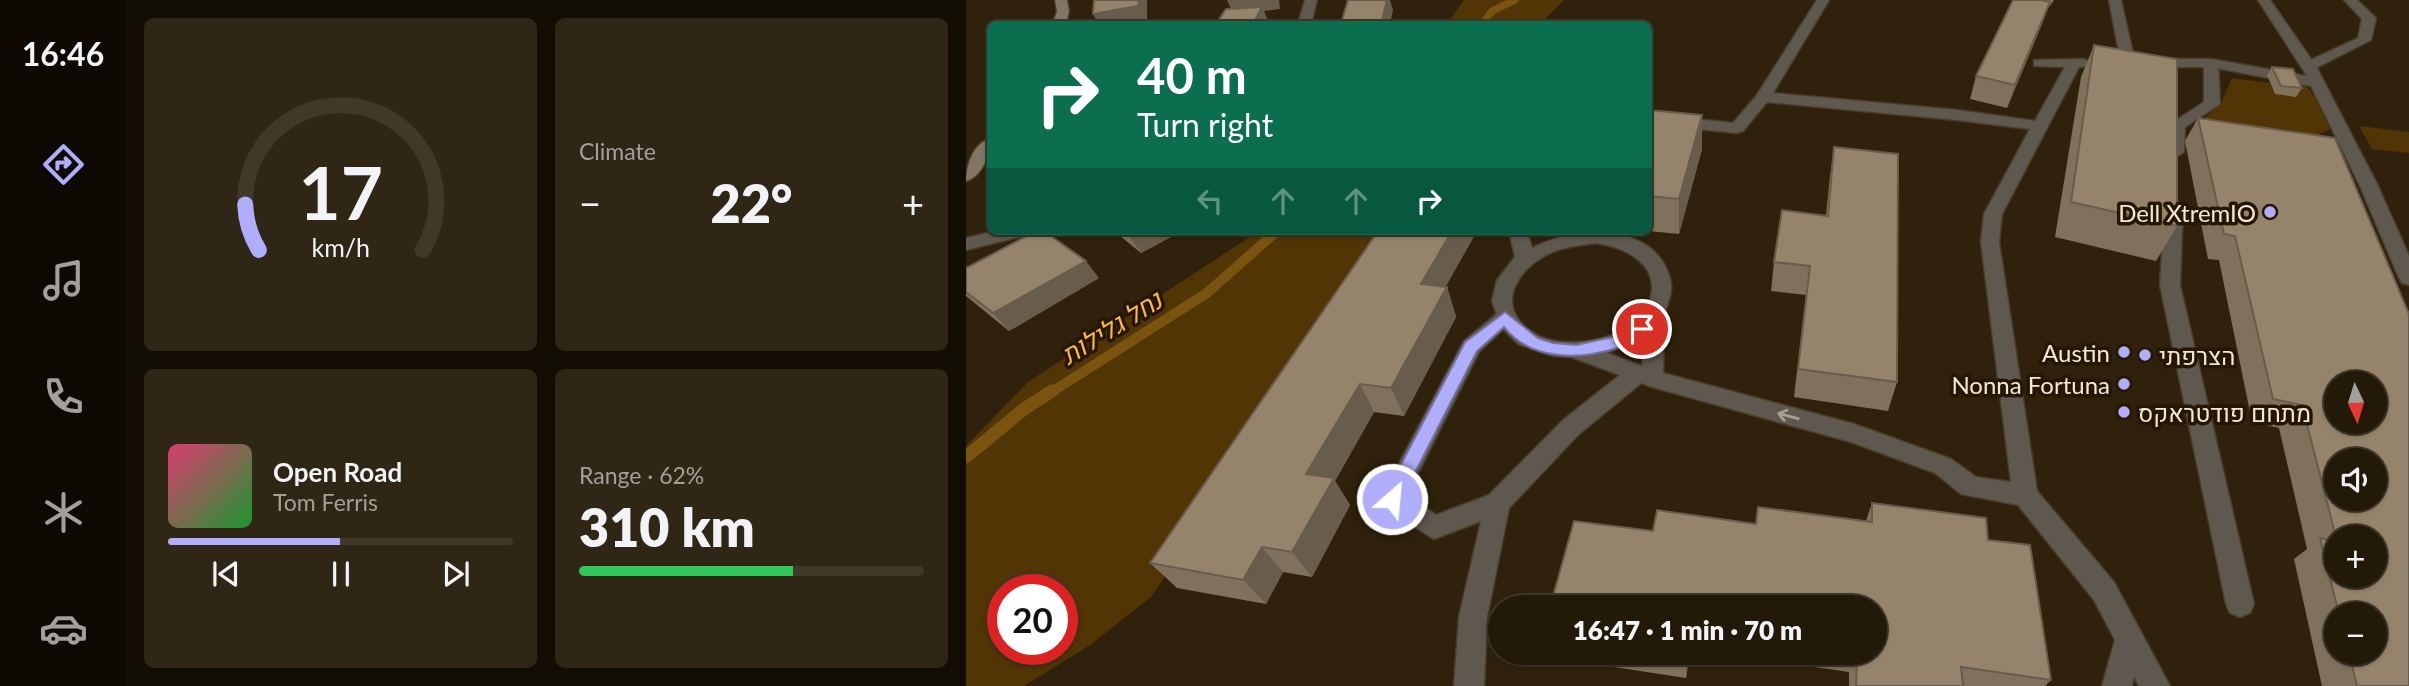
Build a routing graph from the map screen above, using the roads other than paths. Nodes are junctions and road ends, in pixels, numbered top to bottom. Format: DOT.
graph roads {
  1 [pos="1061,0"];
  2 [pos="1311,0"];
  3 [pos="1820,0"];
  4 [pos="2115,0"];
  5 [pos="2264,0"];
  6 [pos="2350,0"];
  7 [pos="1061,21"];
  8 [pos="1306,21"];
  9 [pos="2211,62"];
  10 [pos="2039,63"];
  11 [pos="2074,63"];
  12 [pos="2115,63"];
  13 [pos="2312,74"];
  14 [pos="1763,97"];
  15 [pos="1652,119"];
  16 [pos="2040,126"];
  17 [pos="987,148"];
  18 [pos="966,176"];
  19 [pos="1004,235"];
  20 [pos="1519,235"];
  21 [pos="966,244"];
  22 [pos="1525,257"];
  23 [pos="2409,278"];
  24 [pos="1655,314"];
  25 [pos="1505,318"];
  26 [pos="1576,351"];
  27 [pos="1645,376"];
  28 [pos="2025,495"];
  29 [pos="1498,503"];
  30 [pos="2240,604"];
  31 [pos="2130,637"];
  32 [pos="1469,686"];
  33 [pos="2117,686"];
  34 [pos="2155,686"];
  1 -- 7 [label="street"];
  2 -- 8 [label="street"];
  3 -- 14 [label="street"];
  4 -- 12 [label="street"];
  5 -- 13 [label="street"];
  6 -- 13 [label="street"];
  9 -- 12 [label="street"];
  9 -- 13 [label="street"];
  9 -- 30 [label="street"];
  10 -- 11 [label="street"];
  11 -- 12 [label="street"];
  11 -- 16 [label="street"];
  13 -- 23 [label="street"];
  14 -- 15 [label="street"];
  14 -- 16 [label="street"];
  16 -- 28 [label="street"];
  17 -- 18 [label="street"];
  19 -- 21 [label="street"];
  20 -- 22 [label="street"];
  22 -- 24 [label="street"];
  22 -- 25 [label="street"];
  24 -- 26 [label="street"];
  24 -- 27 [label="street"];
  25 -- 26 [label="street"];
  25 -- 29 [label="street"];
  26 -- 27 [label="street"];
  28 -- 27 [label="street, one-way"];
  27 -- 29 [label="street"];
  28 -- 31 [label="street"];
  29 -- 32 [label="street"];
  31 -- 33 [label="street"];
  31 -- 34 [label="street"];
}
